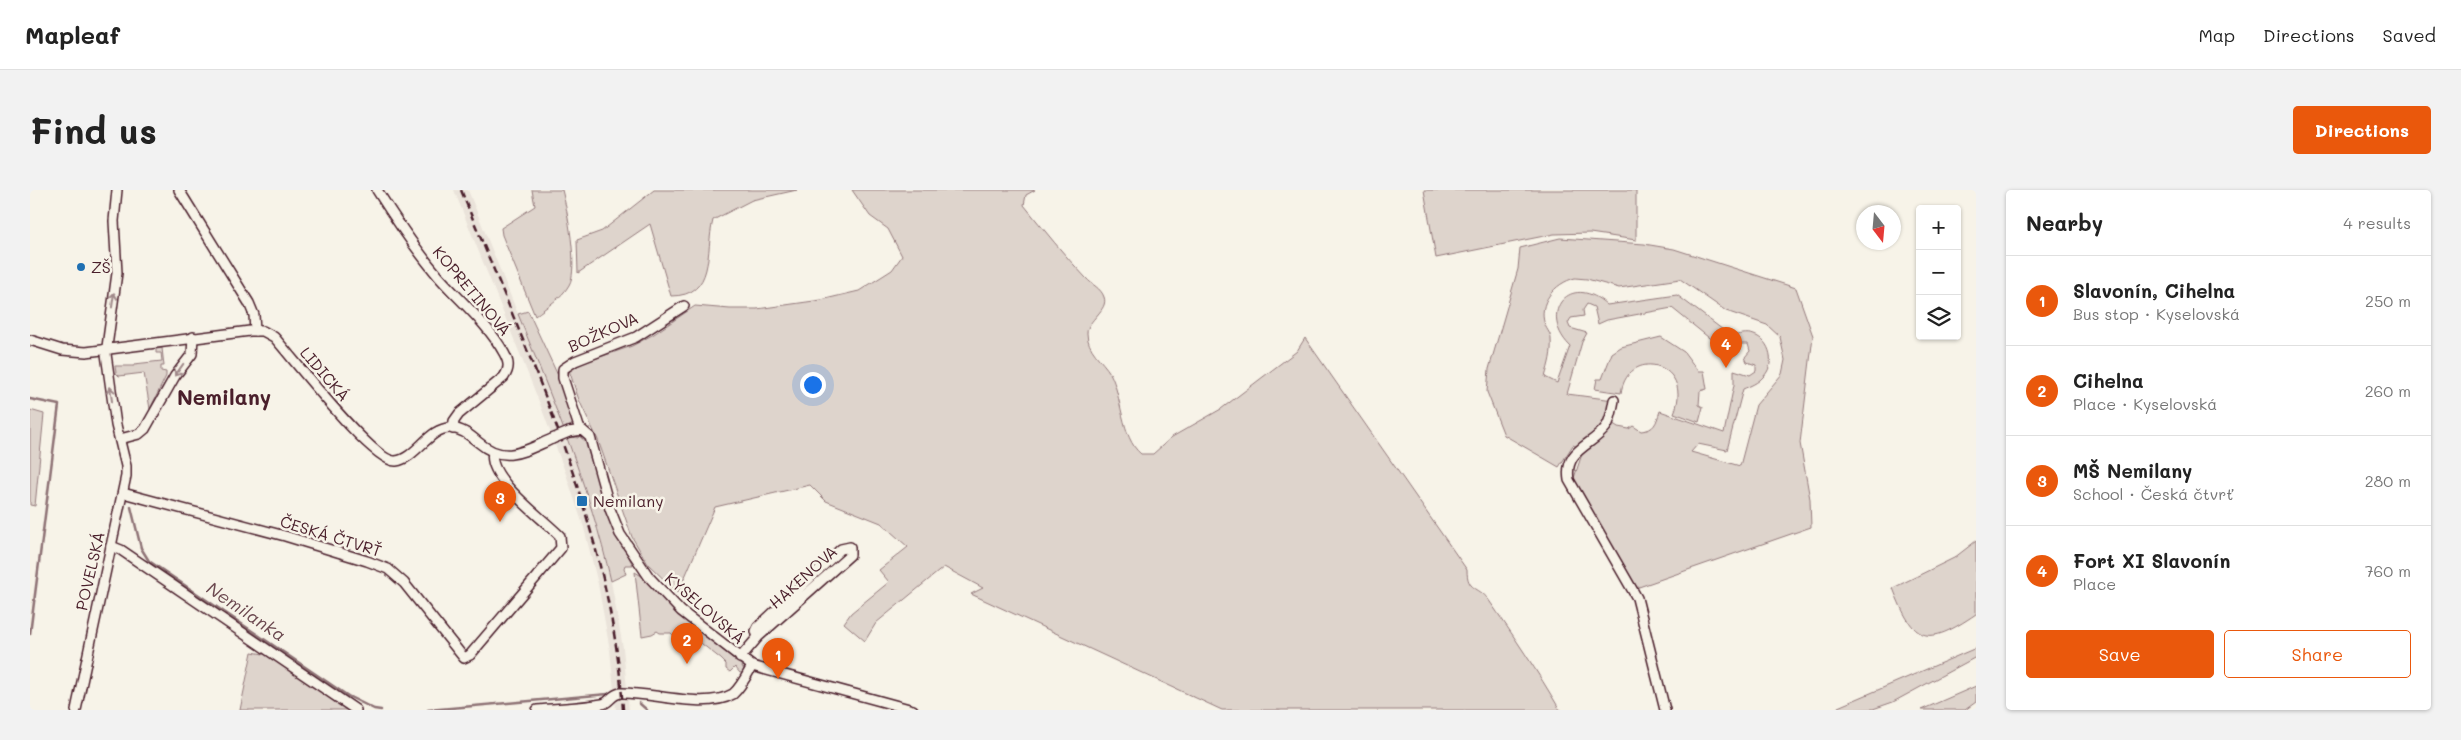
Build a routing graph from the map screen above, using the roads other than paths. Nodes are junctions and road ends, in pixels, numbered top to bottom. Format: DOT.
graph roads {
  1 [pos="117,190"];
  2 [pos="179,190"];
  3 [pos="377,190"];
  4 [pos="684,306"];
  5 [pos="255,331"];
  6 [pos="193,337"];
  7 [pos="30,340"];
  8 [pos="106,348"];
  9 [pos="1614,400"];
  10 [pos="453,429"];
  11 [pos="580,430"];
  12 [pos="120,439"];
  13 [pos="493,452"];
  14 [pos="123,493"];
  15 [pos="111,546"];
  16 [pos="758,636"];
  17 [pos="740,658"];
  18 [pos="752,666"];
  19 [pos="76,710"];
  20 [pos="356,710"];
  21 [pos="537,710"];
  22 [pos="913,710"];
  23 [pos="1665,710"];
  8 -- 1 [label="street, POVELSKÁ, one-way"];
  2 -- 5 [label="street"];
  3 -- 10 [label="street, KOPRETINOVÁ"];
  4 -- 11 [label="street, BOŽKOVA"];
  5 -- 6 [label="street"];
  5 -- 10 [label="street, LIDICKÁ"];
  6 -- 8 [label="street"];
  6 -- 12 [label="street, one-way"];
  7 -- 8 [label="street"];
  12 -- 8 [label="street, POVELSKÁ, one-way"];
  9 -- 23 [label="street"];
  10 -- 13 [label="street"];
  11 -- 13 [label="street, bridge"];
  11 -- 17 [label="street, KYSELOVSKÁ"];
  12 -- 14 [label="street, POVELSKÁ"];
  13 -- 14 [label="street, ČESKÁ ČTVRŤ"];
  14 -- 15 [label="street, POVELSKÁ"];
  15 -- 19 [label="street, POVELSKÁ"];
  15 -- 20 [label="street"];
  16 -- 16 [label="street, HAKENOVA"];
  16 -- 17 [label="street"];
  17 -- 18 [label="street, KYSELOVSKÁ"];
  18 -- 21 [label="street"];
  18 -- 22 [label="street, KYSELOVSKÁ"];
}
